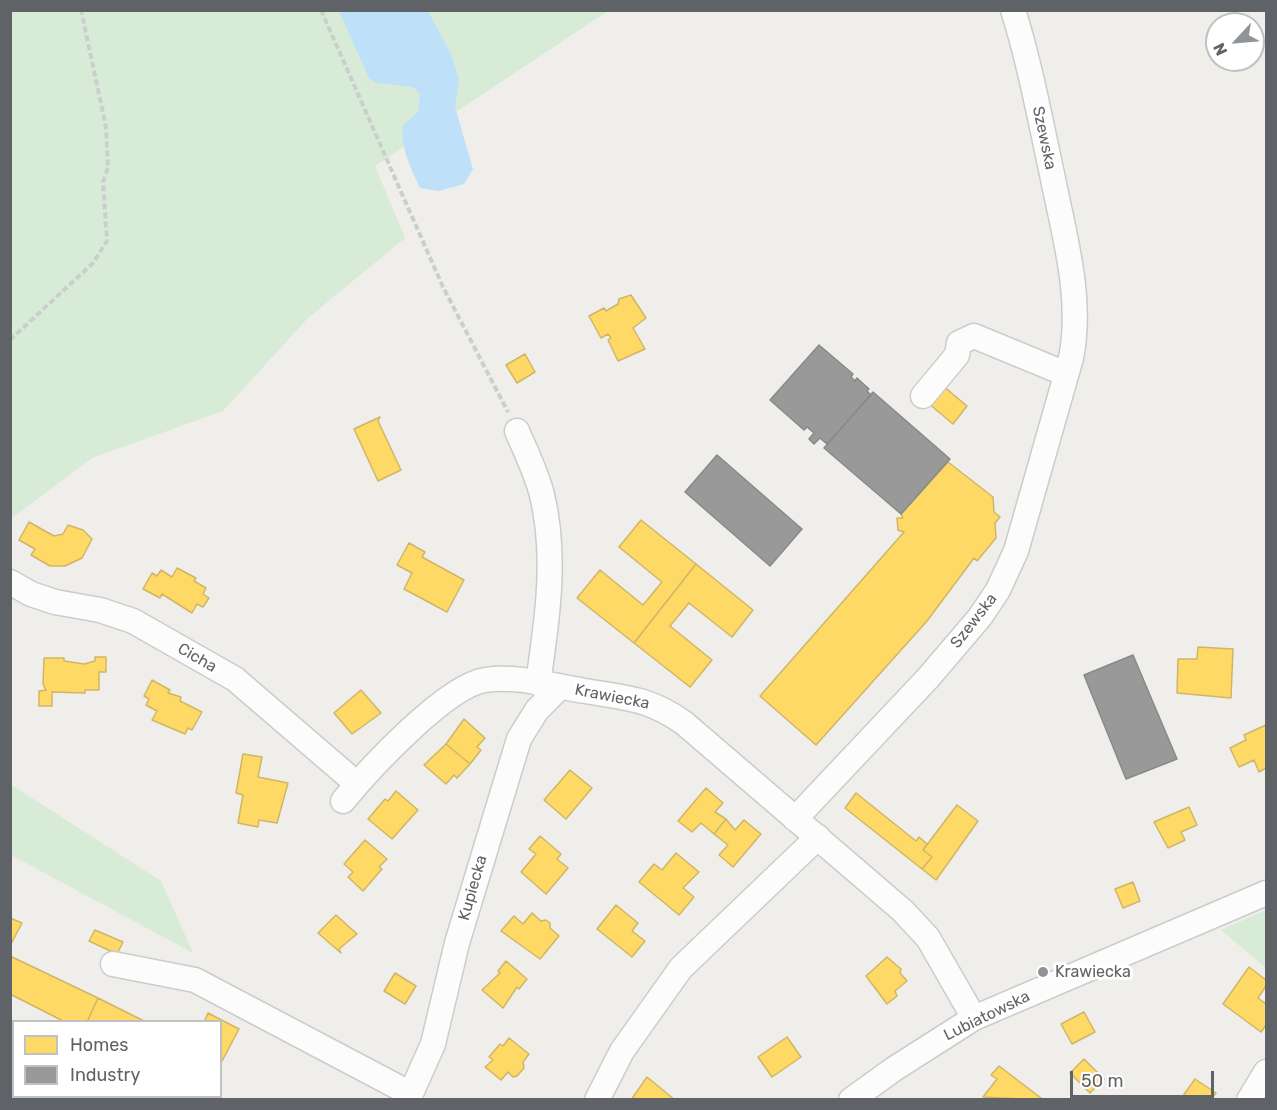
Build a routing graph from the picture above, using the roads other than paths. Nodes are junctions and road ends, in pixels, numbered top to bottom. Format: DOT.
graph roads {
  1 [pos="1013,10"];
  2 [pos="1066,374"];
  3 [pos="923,396"];
  4 [pos="518,431"];
  5 [pos="10,582"];
  6 [pos="549,685"];
  7 [pos="350,792"];
  8 [pos="795,819"];
  9 [pos="818,837"];
  10 [pos="1266,893"];
  11 [pos="113,964"];
  12 [pos="974,1018"];
  13 [pos="10,1068"];
  14 [pos="1266,1072"];
  15 [pos="10,1080"];
  16 [pos="410,1097"];
  17 [pos="597,1100"];
  18 [pos="851,1100"];
  19 [pos="1249,1100"];
  1 -- 2 [label="street, Szewska"];
  2 -- 3 [label="street"];
  2 -- 8 [label="street, Szewska"];
  4 -- 6 [label="street"];
  5 -- 7 [label="street, Cicha"];
  6 -- 7 [label="street, Krawiecka"];
  6 -- 8 [label="street, Krawiecka"];
  6 -- 16 [label="street, Kupiecka"];
  8 -- 9 [label="street, Krawiecka"];
  9 -- 12 [label="street, Krawiecka"];
  9 -- 17 [label="street"];
  10 -- 12 [label="street, Lubiatowska"];
  11 -- 16 [label="street"];
  12 -- 18 [label="street, Lubiatowska"];
  13 -- 15 [label="street"];
  14 -- 19 [label="street"];
}
